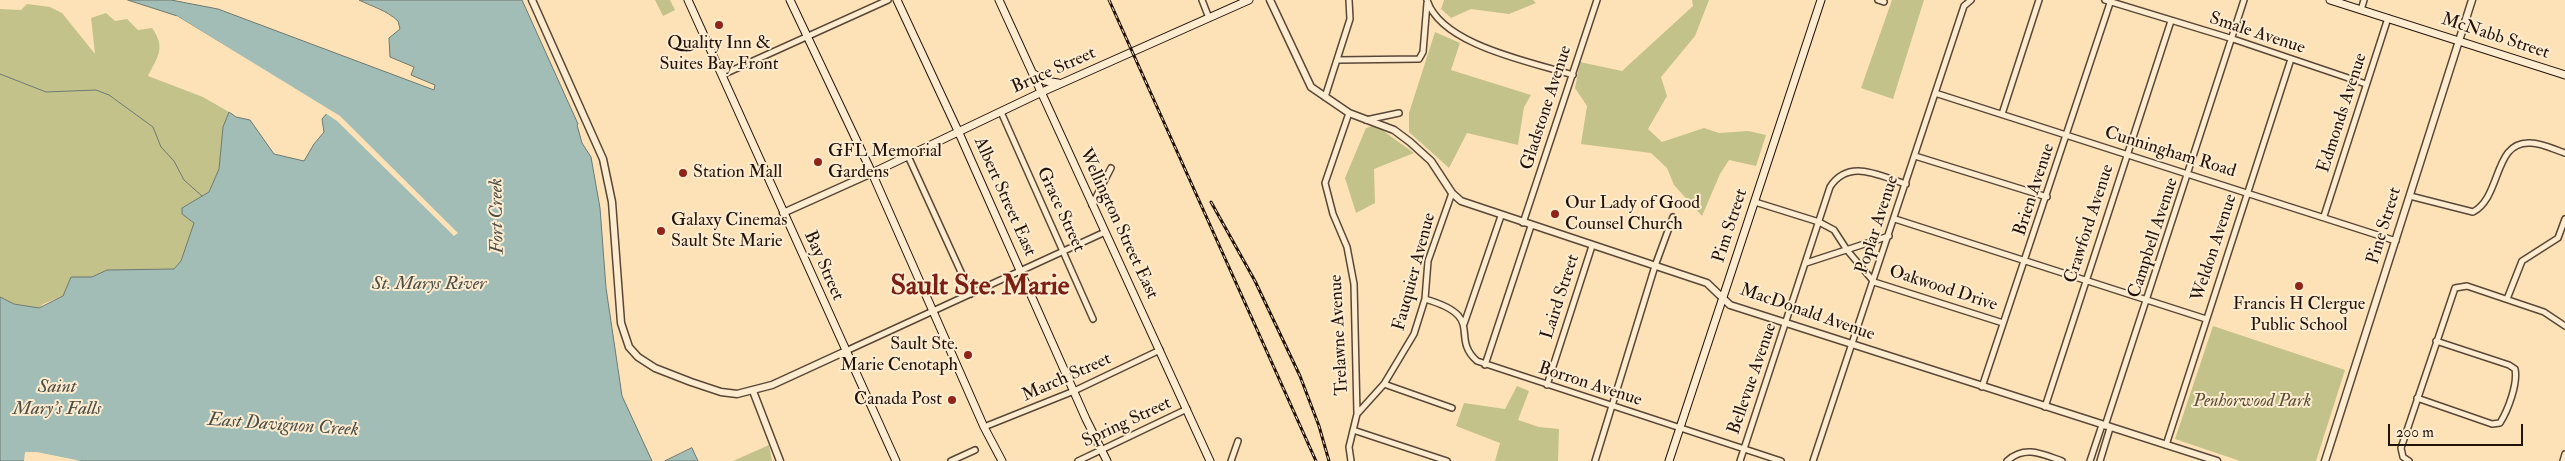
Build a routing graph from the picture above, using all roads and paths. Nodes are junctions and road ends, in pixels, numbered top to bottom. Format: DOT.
graph roads {
  1 [pos="532,0"];
  2 [pos="688,0"];
  3 [pos="790,0"];
  4 [pos="888,0"];
  5 [pos="897,0"];
  6 [pos="1000,0"];
  7 [pos="1202,0"];
  8 [pos="1249,0"];
  9 [pos="1270,0"];
  10 [pos="1348,0"];
  11 [pos="1597,0"];
  12 [pos="1821,0"];
  13 [pos="1971,0"];
  14 [pos="2040,0"];
  15 [pos="2105,0"];
  16 [pos="2244,0"];
  17 [pos="2330,0"];
  18 [pos="2364,0"];
  19 [pos="2472,0"];
  20 [pos="1427,1"];
  21 [pos="2111,1"];
  22 [pos="2361,10"];
  23 [pos="1209,18"];
  24 [pos="2388,18"];
  25 [pos="2171,21"];
  26 [pos="808,36"];
  27 [pos="2233,39"];
  28 [pos="2458,42"];
  29 [pos="1338,60"];
  30 [pos="2291,60"];
  31 [pos="1033,74"];
  32 [pos="1572,75"];
  33 [pos="2565,75"];
  34 [pos="722,76"];
  35 [pos="1061,83"];
  36 [pos="2366,84"];
  37 [pos="1042,92"];
  38 [pos="1935,93"];
  39 [pos="1325,97"];
  40 [pos="1002,112"];
  41 [pos="1349,113"];
  42 [pos="1400,114"];
  43 [pos="2002,114"];
  44 [pos="1365,120"];
  45 [pos="958,133"];
  46 [pos="2068,135"];
  47 [pos="2565,153"];
  48 [pos="2127,154"];
  49 [pos="908,156"];
  50 [pos="1915,156"];
  51 [pos="1111,168"];
  52 [pos="872,173"];
  53 [pos="2189,173"];
  54 [pos="1906,184"];
  55 [pos="2248,192"];
  56 [pos="1452,193"];
  57 [pos="2410,196"];
  58 [pos="2047,197"];
  59 [pos="1755,202"];
  60 [pos="1092,205"];
  61 [pos="783,213"];
  62 [pos="1501,216"];
  63 [pos="2324,216"];
  64 [pos="1673,217"];
  65 [pos="2565,218"];
  66 [pos="1895,219"];
  67 [pos="1819,222"];
  68 [pos="1523,223"];
  69 [pos="1531,226"];
  70 [pos="1105,232"];
  71 [pos="1889,236"];
  72 [pos="2396,241"];
  73 [pos="1592,246"];
  74 [pos="1846,250"];
  75 [pos="1064,251"];
  76 [pos="2026,262"];
  77 [pos="1806,263"];
  78 [pos="1655,266"];
  79 [pos="1021,271"];
  80 [pos="2086,280"];
  81 [pos="1874,282"];
  82 [pos="971,294"];
  83 [pos="1426,298"];
  84 [pos="1723,298"];
  85 [pos="2507,299"];
  86 [pos="2148,301"];
  87 [pos="934,311"];
  88 [pos="1093,319"];
  89 [pos="2206,319"];
  90 [pos="2004,323"];
  91 [pos="1464,324"];
  92 [pos="1786,324"];
  93 [pos="2565,326"];
  94 [pos="2436,341"];
  95 [pos="1853,345"];
  96 [pos="1160,350"];
  97 [pos="846,351"];
  98 [pos="1485,365"];
  99 [pos="1384,384"];
  100 [pos="1547,385"];
  101 [pos="1982,388"];
  102 [pos="1074,391"];
  103 [pos="753,392"];
  104 [pos="2417,398"];
  105 [pos="1611,406"];
  106 [pos="2044,407"];
  107 [pos="1452,408"];
  108 [pos="1187,409"];
  109 [pos="1358,414"];
  110 [pos="2106,426"];
  111 [pos="984,427"];
  112 [pos="1680,429"];
  113 [pos="1353,430"];
  114 [pos="1238,441"];
  115 [pos="2166,445"];
  116 [pos="975,450"];
  117 [pos="1102,450"];
  118 [pos="1744,450"];
  119 [pos="2565,454"];
  120 [pos="1207,460"];
  121 [pos="780,461"];
  122 [pos="896,461"];
  123 [pos="951,461"];
  124 [pos="1002,461"];
  125 [pos="1078,461"];
  126 [pos="1107,461"];
  127 [pos="1231,461"];
  128 [pos="1351,461"];
  129 [pos="1447,461"];
  130 [pos="1595,461"];
  131 [pos="1669,461"];
  132 [pos="1740,461"];
  133 [pos="1781,461"];
  134 [pos="1813,461"];
  135 [pos="2007,461"];
  136 [pos="2062,461"];
  137 [pos="2090,461"];
  138 [pos="2100,461"];
  139 [pos="2217,461"];
  140 [pos="2325,461"];
  141 [pos="2410,461"];
  142 [pos="2563,461"];
  1 -- 103 [label="street"];
  2 -- 34 [label="main road, Bay Street"];
  3 -- 26 [label="main road"];
  4 -- 26 [label="street"];
  5 -- 45 [label="main road, Albert Street East"];
  6 -- 31 [label="main road, Wellington Street East"];
  7 -- 23 [label="street"];
  8 -- 23 [label="main road, Bruce Street"];
  9 -- 39 [label="street, MacDonald Avenue"];
  10 -- 29 [label="street"];
  11 -- 32 [label="street, Gladstone Avenue"];
  12 -- 59 [label="main road, Pim Street"];
  13 -- 38 [label="street, Poplar Avenue"];
  14 -- 43 [label="street"];
  15 -- 21 [label="street"];
  16 -- 27 [label="street, Campbell Avenue"];
  17 -- 22 [label="main road, McNabb Street"];
  18 -- 22 [label="street"];
  19 -- 28 [label="street, Pine Street"];
  20 -- 29 [label="street"];
  20 -- 32 [label="street"];
  21 -- 25 [label="street, Smale Avenue"];
  21 -- 46 [label="street, Brien Avenue"];
  22 -- 24 [label="main road, McNabb Street"];
  23 -- 35 [label="main road, Bruce Street"];
  24 -- 28 [label="main road, McNabb Street"];
  24 -- 36 [label="street, Edmonds Avenue"];
  25 -- 27 [label="street, Smale Avenue"];
  25 -- 48 [label="street, Crawford Avenue"];
  26 -- 34 [label="street"];
  26 -- 52 [label="main road"];
  27 -- 30 [label="street, Smale Avenue"];
  27 -- 53 [label="street, Campbell Avenue"];
  28 -- 33 [label="main road, McNabb Street"];
  28 -- 57 [label="street, Pine Street"];
  29 -- 39 [label="street"];
  30 -- 36 [label="street, Smale Avenue"];
  30 -- 55 [label="street, Weldon Avenue"];
  31 -- 35 [label="main road"];
  31 -- 37 [label="main road, Wellington Street East"];
  32 -- 68 [label="street, Gladstone Avenue"];
  34 -- 61 [label="main road, Bay Street"];
  35 -- 37 [label="main road, Bruce Street"];
  36 -- 63 [label="street, Edmonds Avenue"];
  37 -- 40 [label="main road, Bruce Street"];
  37 -- 60 [label="main road, Wellington Street East"];
  38 -- 43 [label="street, Cunningham Road"];
  38 -- 50 [label="street, Poplar Avenue"];
  39 -- 41 [label="street, MacDonald Avenue"];
  40 -- 45 [label="main road, Bruce Street"];
  40 -- 75 [label="street, Grace Street"];
  41 -- 44 [label="street, MacDonald Avenue"];
  41 -- 109 [label="street, Trelawne Avenue"];
  42 -- 44 [label="street"];
  43 -- 46 [label="street, Cunningham Road"];
  44 -- 56 [label="street, MacDonald Avenue"];
  45 -- 49 [label="main road, Bruce Street"];
  45 -- 79 [label="main road, Albert Street East"];
  46 -- 48 [label="street, Cunningham Road"];
  46 -- 58 [label="street, Brien Avenue"];
  47 -- 57 [label="street"];
  48 -- 53 [label="street, Cunningham Road"];
  48 -- 80 [label="street, Crawford Avenue"];
  49 -- 52 [label="main road, Bruce Street"];
  49 -- 82 [label="street"];
  50 -- 54 [label="street, Poplar Avenue"];
  50 -- 58 [label="street"];
  51 -- 60 [label="street"];
  52 -- 61 [label="street"];
  52 -- 87 [label="main road"];
  53 -- 55 [label="street, Cunningham Road"];
  53 -- 86 [label="street, Campbell Avenue"];
  54 -- 66 [label="street, Poplar Avenue"];
  54 -- 67 [label="street, Bellevue Avenue"];
  55 -- 63 [label="street, Cunningham Road"];
  55 -- 89 [label="street, Weldon Avenue"];
  56 -- 62 [label="street, MacDonald Avenue"];
  56 -- 83 [label="street, Fauquier Avenue"];
  57 -- 72 [label="street, Pine Street"];
  58 -- 76 [label="street, Brien Avenue"];
  59 -- 67 [label="street, Oakwood Drive"];
  59 -- 84 [label="main road, Pim Street"];
  60 -- 70 [label="main road, Wellington Street East"];
  61 -- 97 [label="main road, Bay Street"];
  62 -- 68 [label="street, MacDonald Avenue"];
  62 -- 91 [label="street"];
  63 -- 72 [label="street, Cunningham Road"];
  64 -- 78 [label="street"];
  65 -- 85 [label="street"];
  66 -- 71 [label="street, Poplar Avenue"];
  66 -- 76 [label="street"];
  67 -- 74 [label="street, Oakwood Drive"];
  67 -- 77 [label="street, Bellevue Avenue"];
  68 -- 69 [label="street, MacDonald Avenue"];
  69 -- 73 [label="street, MacDonald Avenue"];
  69 -- 98 [label="street"];
  70 -- 75 [label="street"];
  70 -- 96 [label="main road, Wellington Street East"];
  71 -- 74 [label="street"];
  71 -- 81 [label="street, Poplar Avenue"];
  72 -- 140 [label="street, Pine Street"];
  73 -- 78 [label="street, MacDonald Avenue"];
  73 -- 100 [label="street, Laird Street"];
  74 -- 77 [label="street"];
  74 -- 81 [label="street, Oakwood Drive"];
  75 -- 79 [label="street"];
  75 -- 88 [label="street, Grace Street"];
  76 -- 80 [label="street"];
  76 -- 90 [label="street, Brien Avenue"];
  77 -- 92 [label="street, Bellevue Avenue"];
  78 -- 84 [label="street, MacDonald Avenue"];
  78 -- 105 [label="street"];
  79 -- 82 [label="street"];
  79 -- 102 [label="main road, Albert Street East"];
  80 -- 86 [label="street"];
  80 -- 106 [label="street, Crawford Avenue"];
  81 -- 90 [label="street, Oakwood Drive"];
  81 -- 95 [label="street, Poplar Avenue"];
  82 -- 87 [label="street"];
  83 -- 91 [label="street"];
  83 -- 99 [label="street, Fauquier Avenue"];
  84 -- 92 [label="street, MacDonald Avenue"];
  84 -- 112 [label="main road, Pim Street"];
  85 -- 93 [label="street"];
  85 -- 94 [label="street"];
  86 -- 89 [label="street"];
  86 -- 110 [label="street, Campbell Avenue"];
  87 -- 97 [label="street"];
  87 -- 111 [label="main road"];
  89 -- 115 [label="street, Weldon Avenue"];
  90 -- 101 [label="street, Brien Avenue"];
  91 -- 98 [label="street, Borron Avenue"];
  92 -- 95 [label="street, MacDonald Avenue"];
  92 -- 118 [label="street, Bellevue Avenue"];
  94 -- 104 [label="street"];
  94 -- 104 [label="street"];
  95 -- 101 [label="street, MacDonald Avenue"];
  95 -- 134 [label="street, Poplar Avenue"];
  96 -- 102 [label="street, March Street"];
  96 -- 108 [label="main road, Wellington Street East"];
  97 -- 103 [label="street"];
  97 -- 122 [label="main road, Bay Street"];
  98 -- 100 [label="street, Borron Avenue"];
  99 -- 107 [label="street"];
  99 -- 109 [label="street, Fauquier Avenue"];
  100 -- 105 [label="street, Borron Avenue"];
  101 -- 106 [label="street, MacDonald Avenue"];
  102 -- 111 [label="street, March Street"];
  102 -- 117 [label="main road, Albert Street East"];
  103 -- 121 [label="street"];
  104 -- 141 [label="street"];
  105 -- 112 [label="street, Borron Avenue"];
  105 -- 130 [label="street"];
  106 -- 110 [label="street, MacDonald Avenue"];
  108 -- 117 [label="street, Spring Street"];
  108 -- 120 [label="main road, Wellington Street East"];
  109 -- 113 [label="street, Fauquier Avenue"];
  110 -- 115 [label="street, MacDonald Avenue"];
  110 -- 137 [label="street"];
  110 -- 138 [label="street"];
  111 -- 124 [label="main road"];
  112 -- 118 [label="street, Borron Avenue"];
  112 -- 131 [label="main road, Pim Street"];
  113 -- 128 [label="street, Fauquier Avenue"];
  113 -- 129 [label="street"];
  114 -- 127 [label="street"];
  115 -- 139 [label="street, MacDonald Avenue"];
  116 -- 123 [label="street"];
  117 -- 125 [label="street, Spring Street"];
  117 -- 126 [label="main road, Albert Street East"];
  118 -- 132 [label="street, Bellevue Avenue"];
  118 -- 133 [label="street, Borron Avenue"];
  119 -- 142 [label="street"];
  135 -- 136 [label="street"];
}
